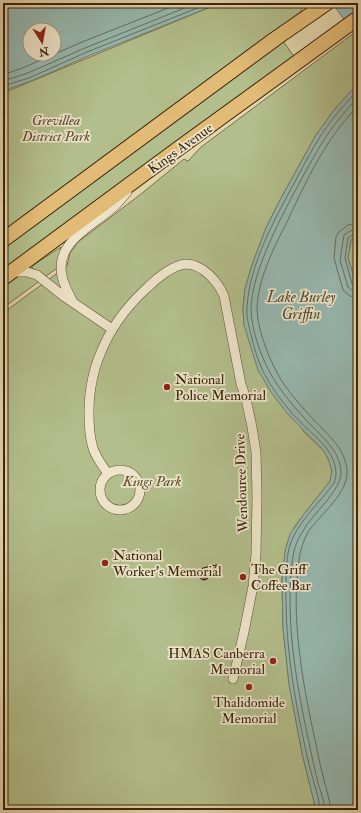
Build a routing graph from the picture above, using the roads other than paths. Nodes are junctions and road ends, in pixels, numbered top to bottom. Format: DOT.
graph roads {
  1 [pos="322,6"];
  2 [pos="358,18"];
  3 [pos="134,181"];
  4 [pos="3,240"];
  5 [pos="7,275"];
  6 [pos="73,302"];
  7 [pos="112,329"];
  8 [pos="108,474"];
  9 [pos="233,679"];
  1 -- 4 [label="main road"];
  2 -- 3 [label="main road, Kings Avenue"];
  3 -- 5 [label="main road, Kings Avenue"];
  3 -- 6 [label="street"];
  5 -- 6 [label="street"];
  6 -- 7 [label="street"];
  7 -- 8 [label="street, Wendouree Drive"];
  7 -- 9 [label="street, Wendouree Drive"];
  8 -- 8 [label="street"];
}
